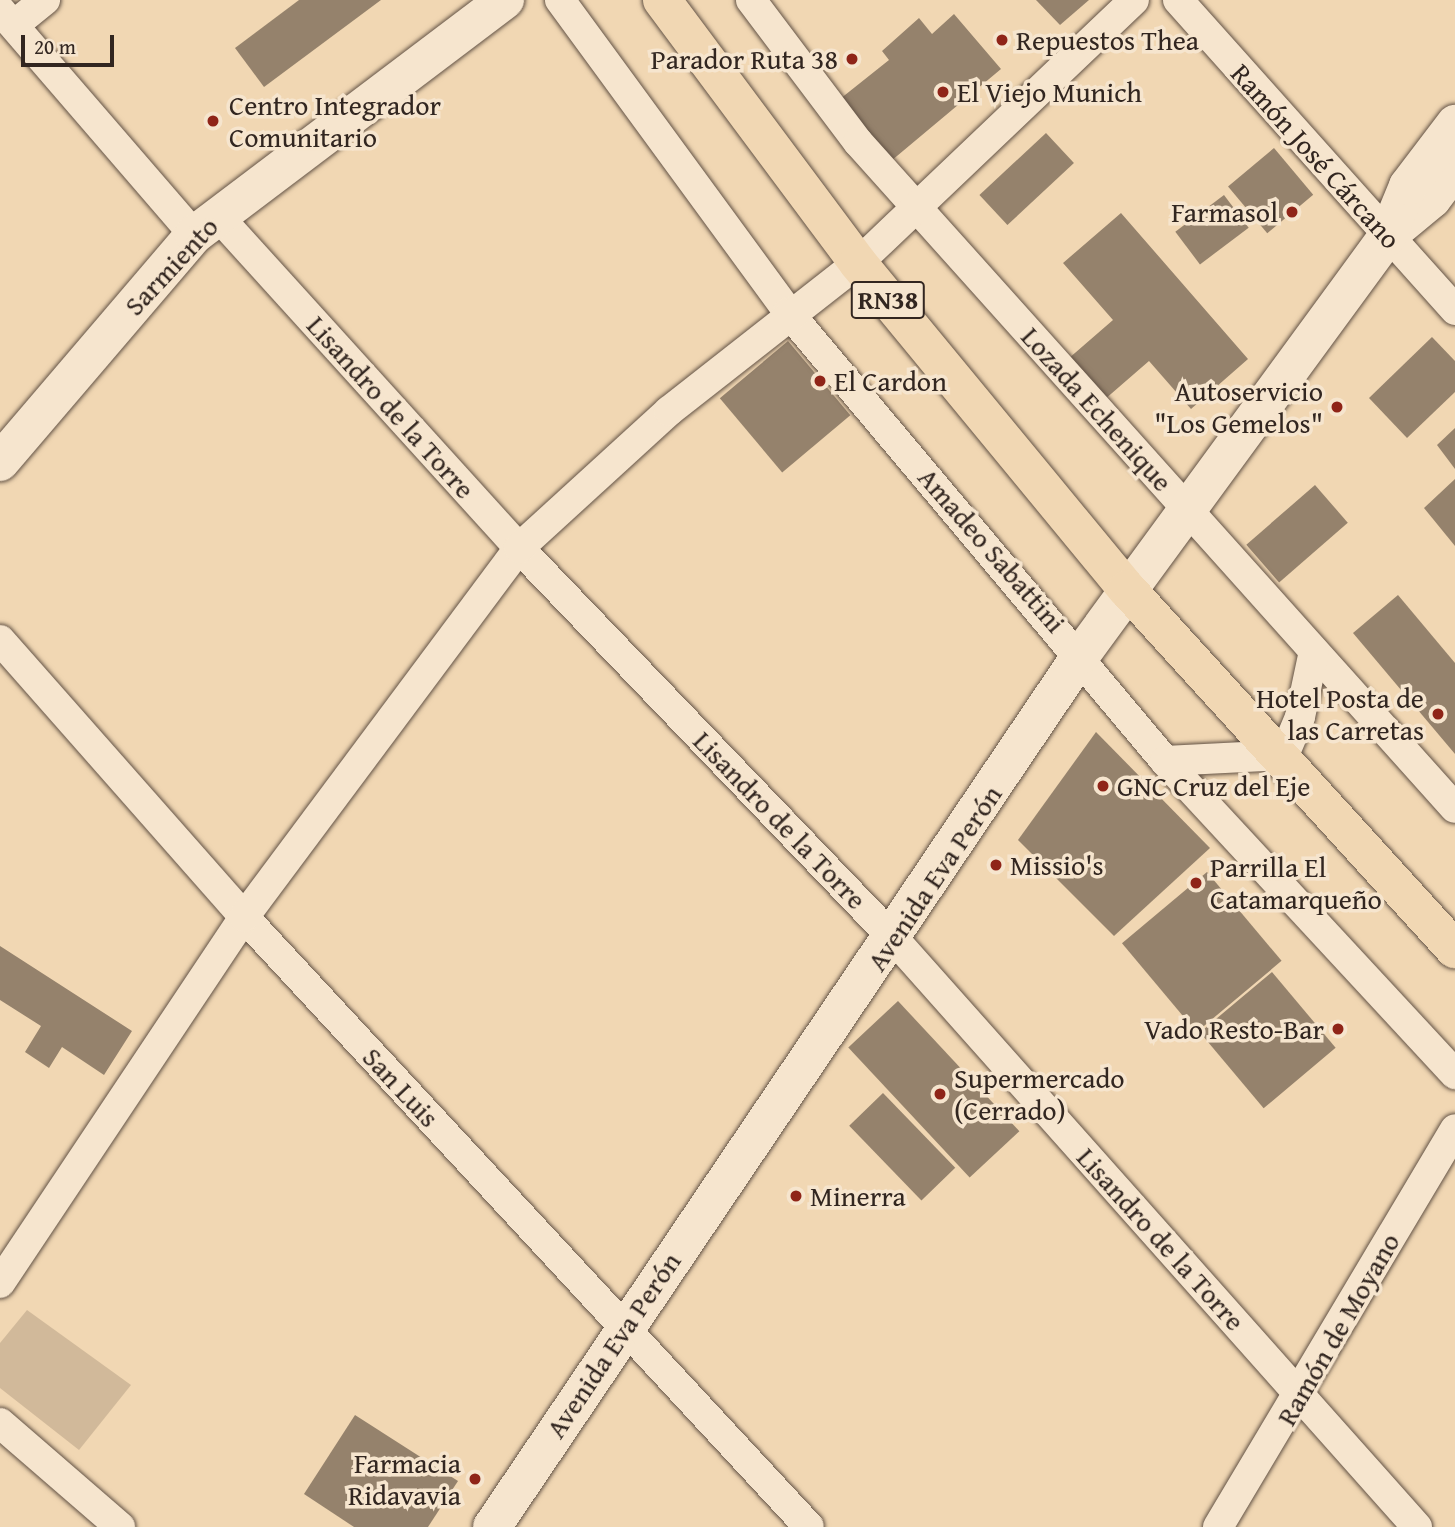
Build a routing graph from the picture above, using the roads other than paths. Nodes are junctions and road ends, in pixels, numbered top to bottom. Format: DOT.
graph roads {
  1 [pos="45,0"];
  2 [pos="505,0"];
  3 [pos="560,0"];
  4 [pos="662,0"];
  5 [pos="751,0"];
  6 [pos="1134,0"];
  7 [pos="1178,0"];
  8 [pos="7,17"];
  9 [pos="1455,124"];
  10 [pos="1455,168"];
  11 [pos="916,209"];
  12 [pos="206,225"];
  13 [pos="1387,237"];
  14 [pos="858,263"];
  15 [pos="1455,310"];
  16 [pos="788,312"];
  17 [pos="0,462"];
  18 [pos="1188,508"];
  19 [pos="519,548"];
  20 [pos="1127,589"];
  21 [pos="0,640"];
  22 [pos="1314,651"];
  23 [pos="1082,654"];
  24 [pos="1283,755"];
  25 [pos="1165,761"];
  26 [pos="1455,808"];
  27 [pos="244,917"];
  28 [pos="894,939"];
  29 [pos="1455,948"];
  30 [pos="1455,1074"];
  31 [pos="1455,1129"];
  32 [pos="0,1283"];
  33 [pos="623,1328"];
  34 [pos="1301,1395"];
  35 [pos="0,1423"];
  36 [pos="120,1527"];
  37 [pos="492,1527"];
  38 [pos="809,1527"];
  39 [pos="1218,1527"];
  40 [pos="1417,1527"];
  1 -- 8 [label="street"];
  2 -- 12 [label="street, Sarmiento"];
  3 -- 16 [label="street, Amadeo Sabattini"];
  4 -- 14 [label="highway, RN38"];
  5 -- 11 [label="street, Lozada Echenique"];
  6 -- 11 [label="street"];
  7 -- 13 [label="street, Ramón José Cárcano"];
  8 -- 12 [label="street, Lisandro de la Torre"];
  9 -- 13 [label="street, Avenida Eva Perón"];
  10 -- 13 [label="street, Avenida Eva Perón"];
  11 -- 14 [label="street"];
  11 -- 18 [label="street, Lozada Echenique"];
  12 -- 17 [label="street, Sarmiento"];
  12 -- 19 [label="street, Lisandro de la Torre"];
  13 -- 15 [label="street, Ramón José Cárcano"];
  13 -- 18 [label="street, Avenida Eva Perón"];
  14 -- 16 [label="street"];
  14 -- 20 [label="highway, RN38"];
  16 -- 19 [label="street"];
  16 -- 23 [label="street, Amadeo Sabattini"];
  18 -- 20 [label="street, Avenida Eva Perón"];
  18 -- 22 [label="street, Lozada Echenique"];
  19 -- 27 [label="street"];
  19 -- 28 [label="street, Lisandro de la Torre"];
  20 -- 23 [label="street, Avenida Eva Perón"];
  20 -- 24 [label="highway, RN38"];
  21 -- 27 [label="street, San Luis"];
  22 -- 24 [label="street"];
  22 -- 26 [label="street, Lozada Echenique"];
  23 -- 25 [label="street, Amadeo Sabattini"];
  23 -- 28 [label="street, Avenida Eva Perón"];
  24 -- 25 [label="street"];
  24 -- 29 [label="highway, RN38"];
  25 -- 30 [label="street, Amadeo Sabattini"];
  27 -- 32 [label="street"];
  27 -- 33 [label="street, San Luis"];
  28 -- 33 [label="street, Avenida Eva Perón"];
  28 -- 34 [label="street, Lisandro de la Torre"];
  31 -- 34 [label="street, Ramón de Moyano"];
  33 -- 37 [label="street, Avenida Eva Perón"];
  33 -- 38 [label="street, San Luis"];
  34 -- 39 [label="street, Ramón de Moyano"];
  34 -- 40 [label="street, Lisandro de la Torre"];
  35 -- 36 [label="street"];
}
